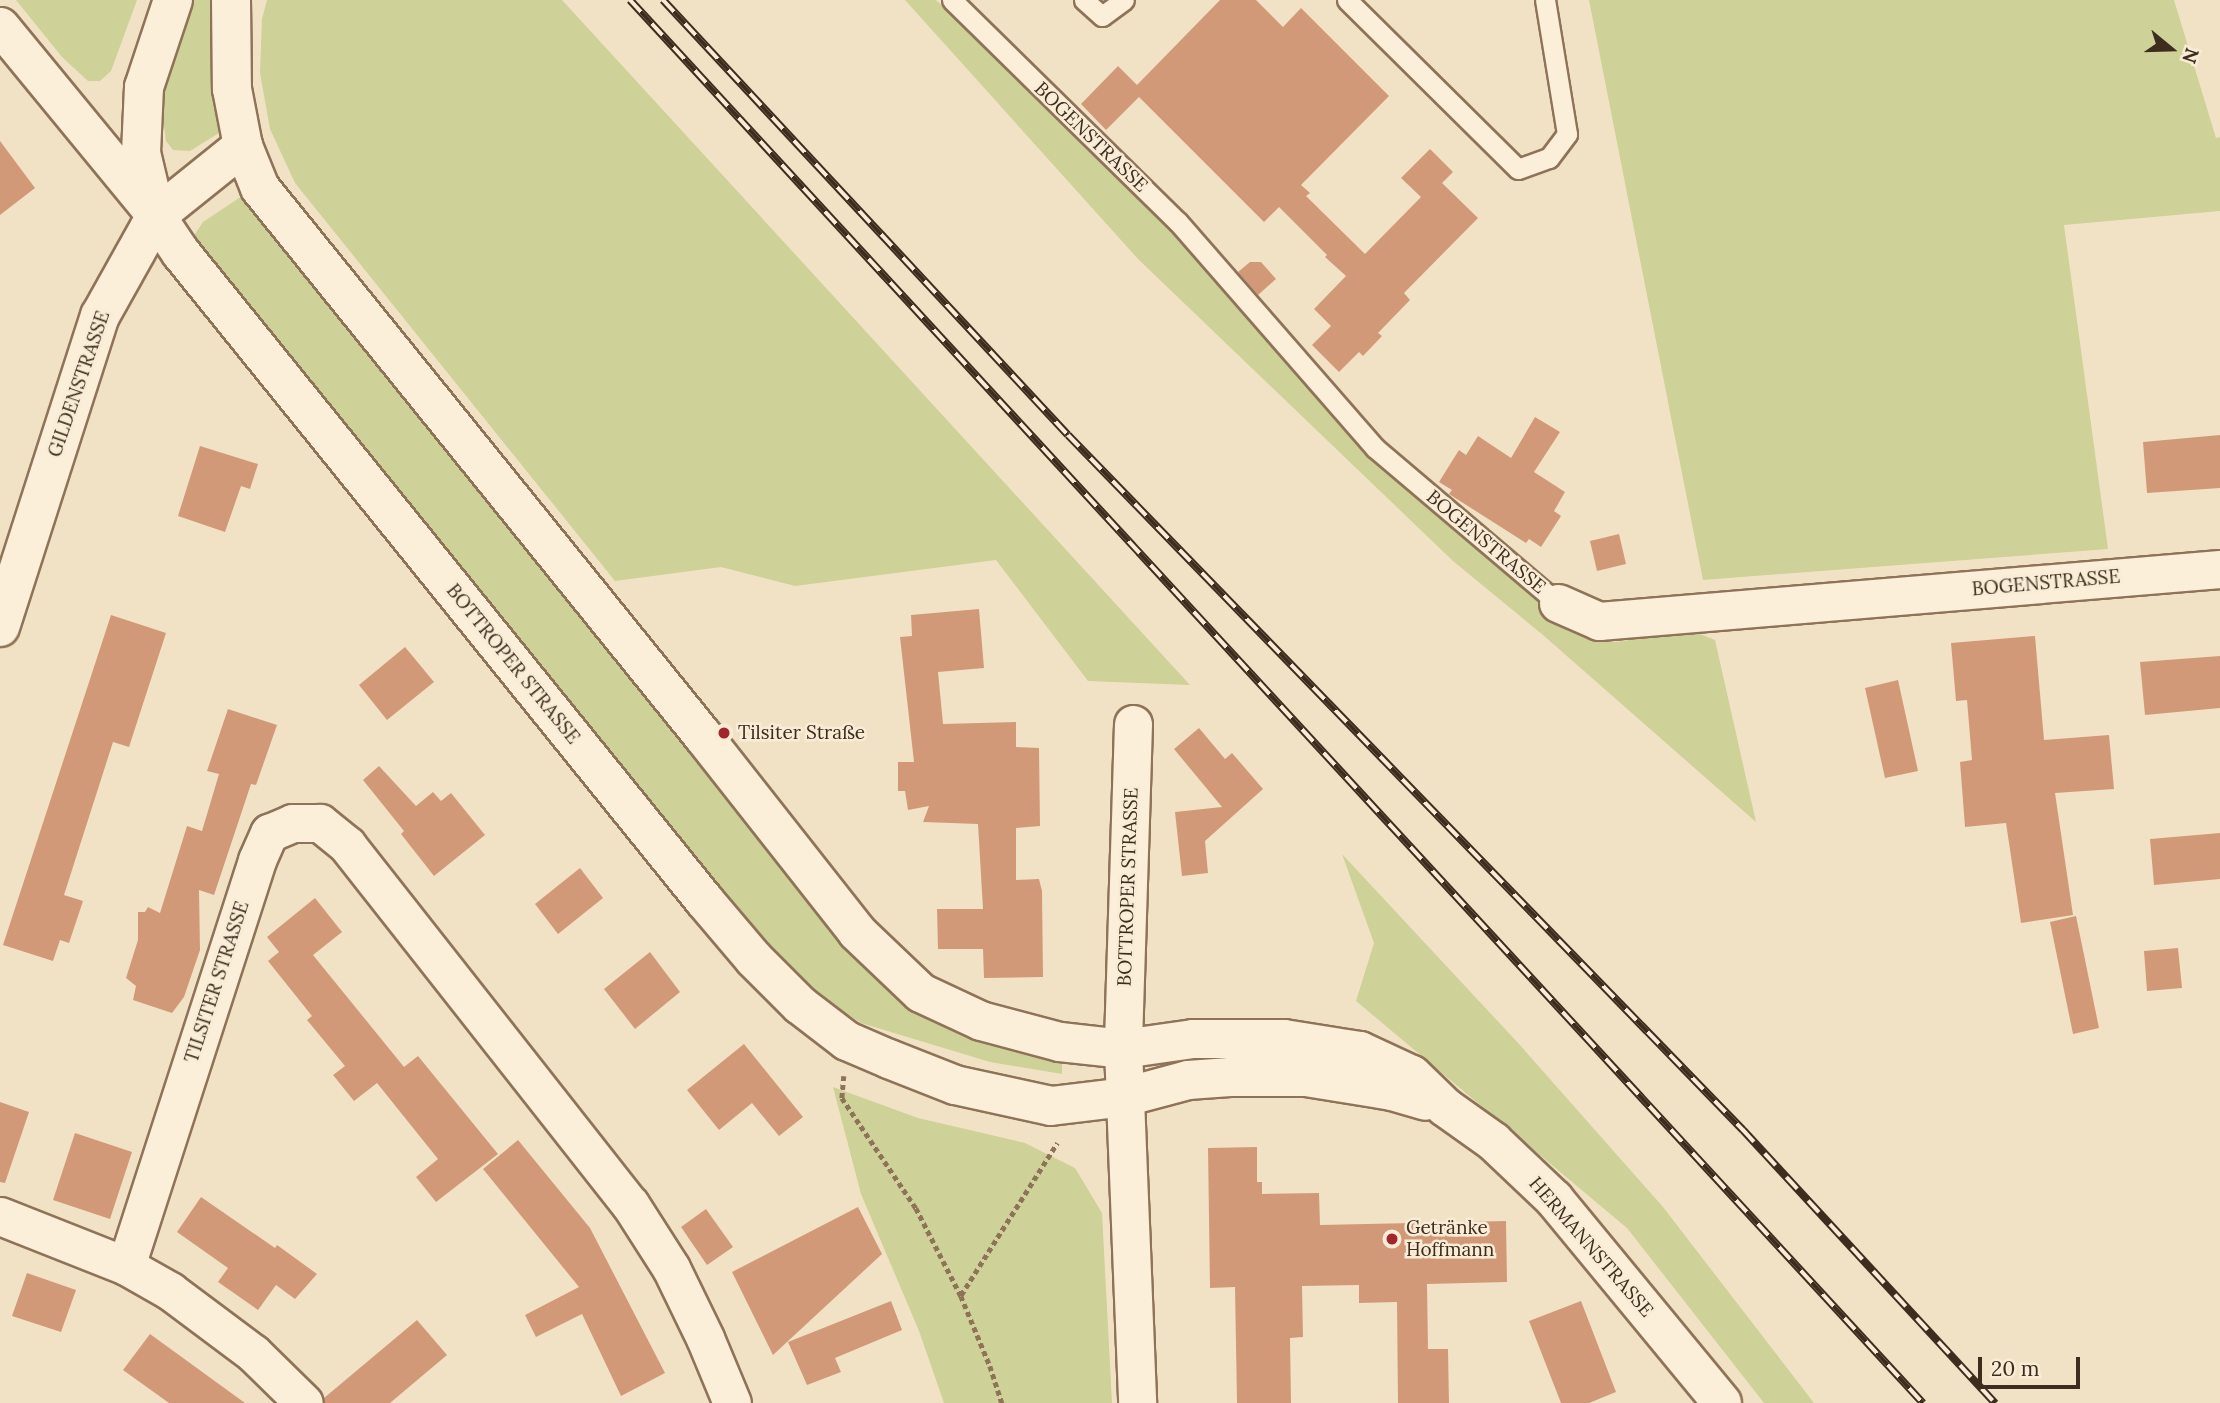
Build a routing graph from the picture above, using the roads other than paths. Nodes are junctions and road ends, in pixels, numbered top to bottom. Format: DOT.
graph roads {
  1 [pos="173,0"];
  2 [pos="231,0"];
  3 [pos="952,0"];
  4 [pos="1084,0"];
  5 [pos="1124,0"];
  6 [pos="1347,0"];
  7 [pos="1545,0"];
  8 [pos="0,26"];
  9 [pos="243,146"];
  10 [pos="156,216"];
  11 [pos="2220,569"];
  12 [pos="1558,603"];
  13 [pos="0,627"];
  14 [pos="1133,724"];
  15 [pos="1123,1049"];
  16 [pos="1125,1097"];
  17 [pos="1445,1107"];
  18 [pos="0,1216"];
  19 [pos="126,1266"];
  20 [pos="304,1403"];
  21 [pos="732,1403"];
  22 [pos="1137,1403"];
  23 [pos="1722,1403"];
  1 -- 10 [label="main road, BOTTROPER STRASSE"];
  2 -- 9 [label="main road"];
  3 -- 12 [label="lane, BOGENSTRASSE"];
  4 -- 5 [label="lane"];
  6 -- 7 [label="lane"];
  8 -- 10 [label="street"];
  9 -- 10 [label="main road, GILDENSTRASSE"];
  9 -- 15 [label="main road"];
  10 -- 13 [label="main road, GILDENSTRASSE"];
  10 -- 16 [label="main road, BOTTROPER STRASSE"];
  11 -- 12 [label="street, BOGENSTRASSE"];
  14 -- 15 [label="street, BOTTROPER STRASSE"];
  15 -- 16 [label="street, BOTTROPER STRASSE"];
  15 -- 17 [label="main road, HERMANNSTRASSE"];
  16 -- 17 [label="main road, HERMANNSTRASSE"];
  16 -- 22 [label="street, BOTTROPER STRASSE"];
  17 -- 23 [label="main road, HERMANNSTRASSE"];
  18 -- 19 [label="street"];
  19 -- 20 [label="street"];
  19 -- 21 [label="street, TILSITER STRASSE"];
}
